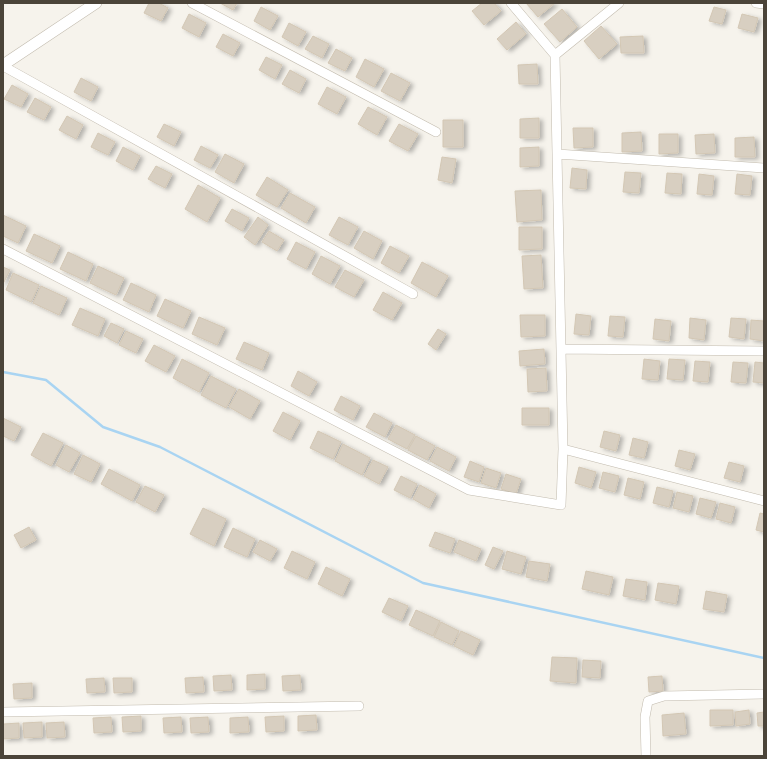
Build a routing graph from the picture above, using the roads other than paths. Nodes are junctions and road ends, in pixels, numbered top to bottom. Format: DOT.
graph roads {
  1 [pos="96,3"];
  2 [pos="192,3"];
  3 [pos="511,3"];
  4 [pos="619,3"];
  5 [pos="756,3"];
  6 [pos="764,4"];
  7 [pos="555,55"];
  8 [pos="3,66"];
  9 [pos="436,132"];
  10 [pos="557,154"];
  11 [pos="764,168"];
  12 [pos="3,249"];
  13 [pos="413,294"];
  14 [pos="561,349"];
  15 [pos="764,351"];
  16 [pos="562,449"];
  17 [pos="764,501"];
  18 [pos="764,694"];
  19 [pos="359,706"];
  20 [pos="3,712"];
  21 [pos="646,756"];
  1 -- 8 [label="street"];
  2 -- 9 [label="street"];
  3 -- 7 [label="street"];
  4 -- 7 [label="street"];
  5 -- 6 [label="street"];
  7 -- 10 [label="street"];
  8 -- 13 [label="street"];
  10 -- 11 [label="street"];
  10 -- 14 [label="street"];
  12 -- 16 [label="street"];
  14 -- 15 [label="street"];
  14 -- 16 [label="street"];
  16 -- 17 [label="street"];
  18 -- 21 [label="street"];
  19 -- 20 [label="street"];
}
